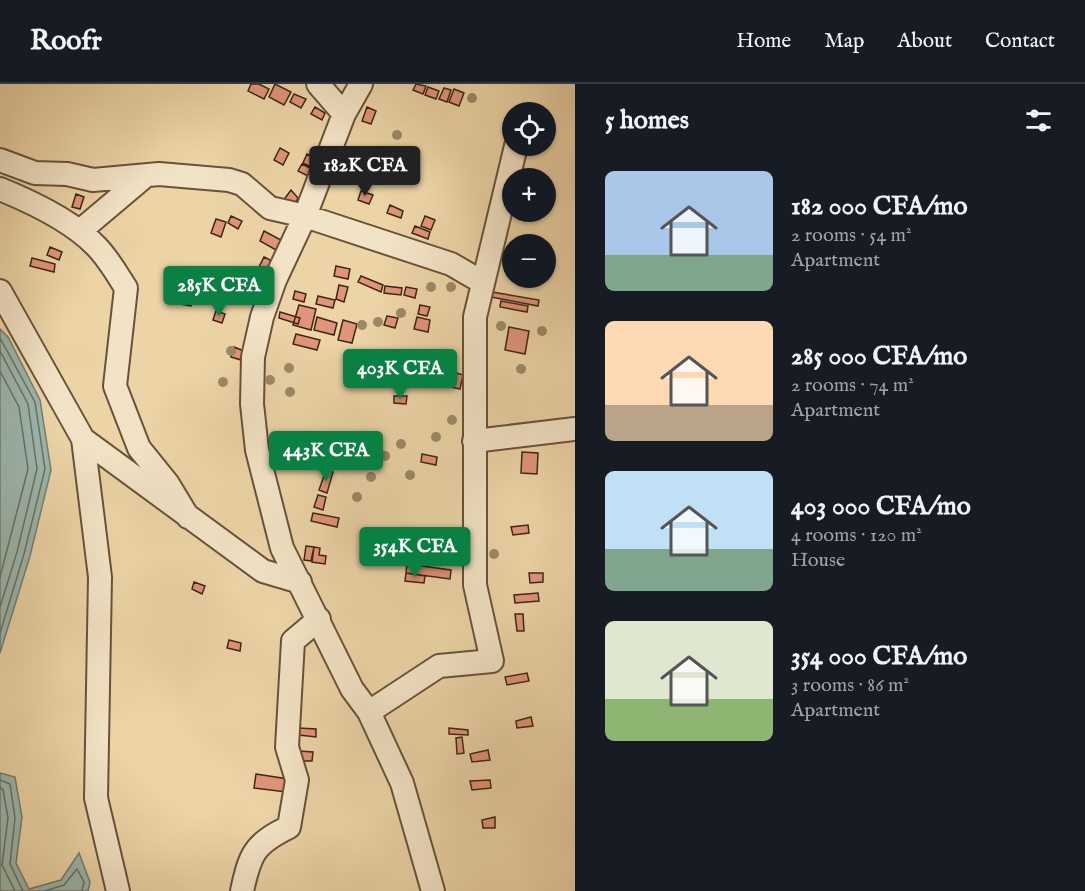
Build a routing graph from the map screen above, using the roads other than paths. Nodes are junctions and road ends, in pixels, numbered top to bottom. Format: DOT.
graph roads {
  1 [pos="318,84"];
  2 [pos="362,84"];
  3 [pos="344,114"];
  4 [pos="514,156"];
  5 [pos="0,160"];
  6 [pos="144,177"];
  7 [pos="0,189"];
  8 [pos="305,216"];
  9 [pos="80,231"];
  10 [pos="482,282"];
  11 [pos="0,291"];
  12 [pos="575,429"];
  13 [pos="83,439"];
  14 [pos="474,441"];
  15 [pos="188,517"];
  16 [pos="300,582"];
  17 [pos="319,619"];
  18 [pos="369,712"];
  19 [pos="118,891"];
  20 [pos="242,891"];
  21 [pos="433,891"];
  1 -- 3 [label="street"];
  2 -- 3 [label="street"];
  3 -- 8 [label="street"];
  4 -- 10 [label="street"];
  5 -- 6 [label="street"];
  6 -- 8 [label="street"];
  6 -- 9 [label="street"];
  7 -- 9 [label="street"];
  8 -- 10 [label="street"];
  8 -- 16 [label="street"];
  9 -- 15 [label="street"];
  10 -- 14 [label="street"];
  11 -- 13 [label="street"];
  12 -- 14 [label="street"];
  13 -- 15 [label="street"];
  13 -- 19 [label="street"];
  14 -- 18 [label="street"];
  15 -- 16 [label="street"];
  16 -- 17 [label="street"];
  17 -- 18 [label="street"];
  17 -- 20 [label="street"];
  18 -- 21 [label="street"];
}
